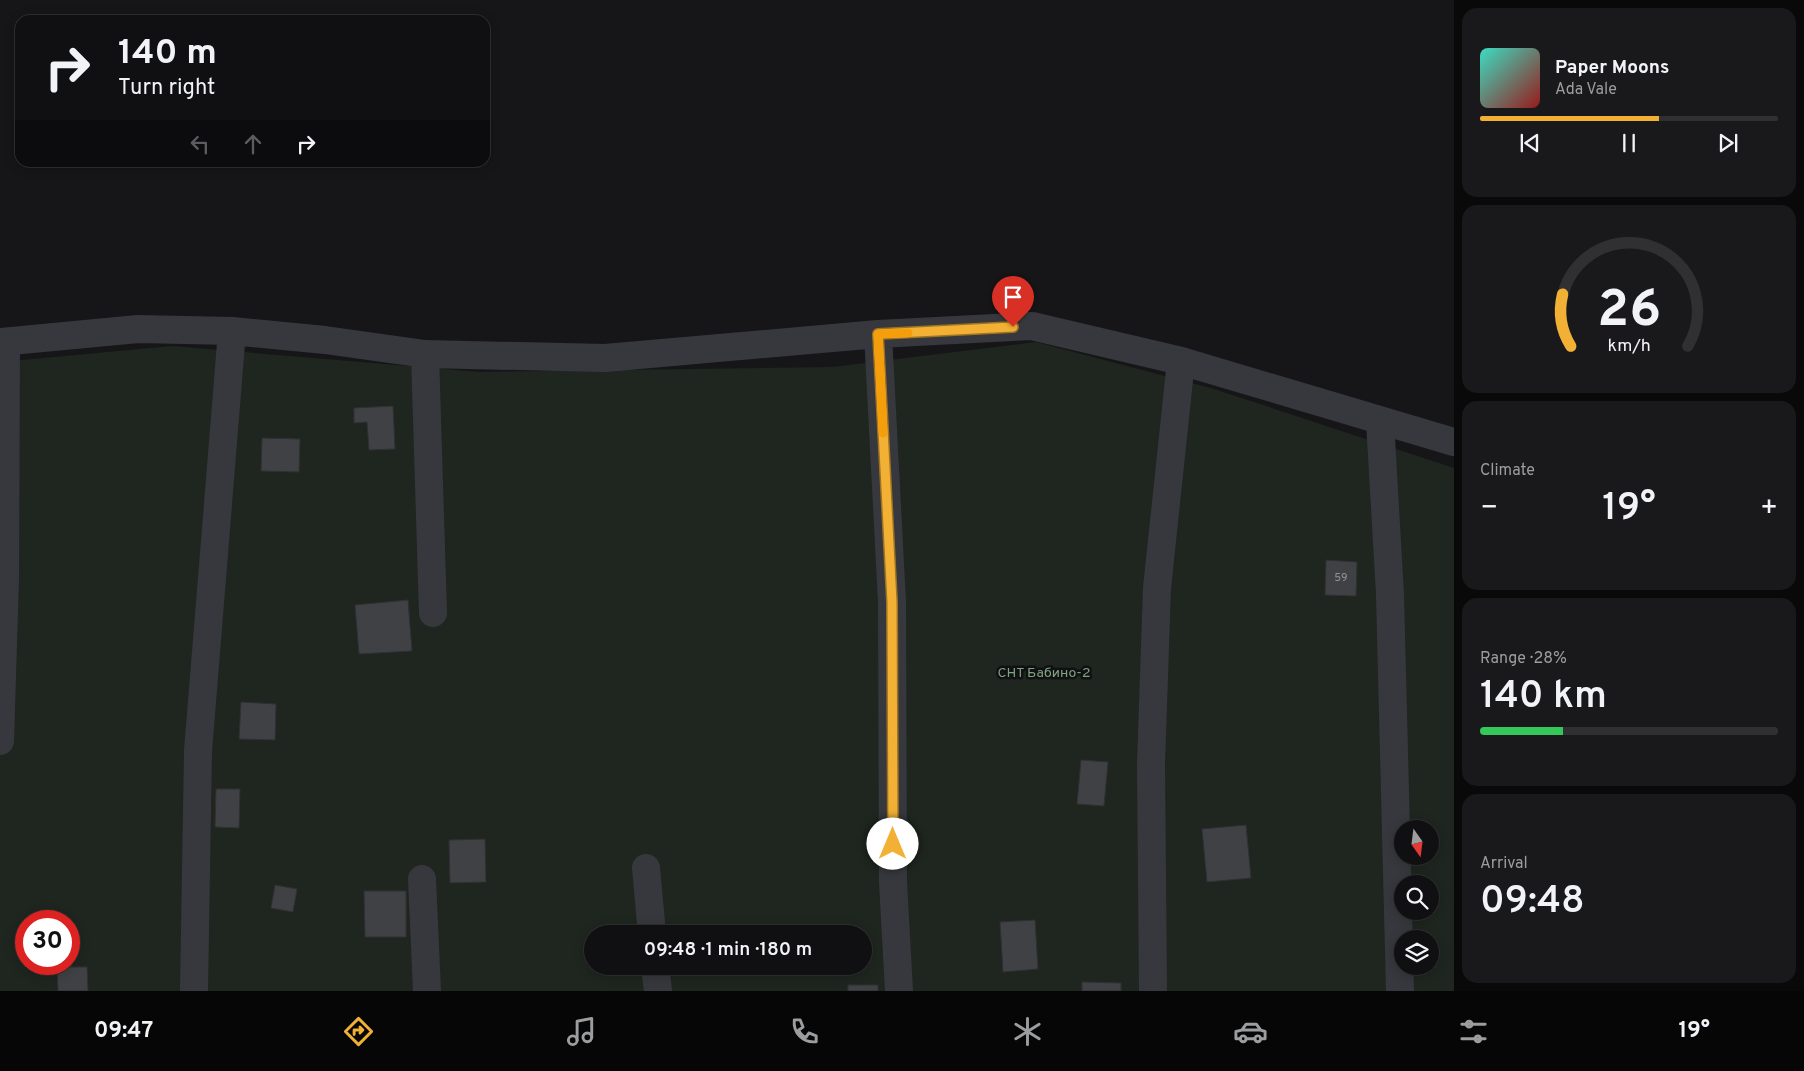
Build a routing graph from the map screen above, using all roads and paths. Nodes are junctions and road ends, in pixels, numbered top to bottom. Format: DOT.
graph roads {
  1 [pos="232,332"];
  2 [pos="878,334"];
  3 [pos="3,342"];
  4 [pos="425,354"];
  5 [pos="1181,361"];
  6 [pos="1380,421"];
  7 [pos="1454,442"];
  8 [pos="433,613"];
  9 [pos="0,741"];
  10 [pos="646,868"];
  11 [pos="422,879"];
  12 [pos="651,925"];
  13 [pos="656,975"];
  14 [pos="194,991"];
  15 [pos="427,991"];
  16 [pos="658,991"];
  17 [pos="899,991"];
  18 [pos="1153,991"];
  19 [pos="1400,991"];
  1 -- 3 [label="street"];
  1 -- 4 [label="street"];
  1 -- 14 [label="street"];
  2 -- 4 [label="street"];
  2 -- 5 [label="street"];
  2 -- 17 [label="street"];
  3 -- 9 [label="street"];
  4 -- 8 [label="street"];
  5 -- 6 [label="street"];
  5 -- 18 [label="street"];
  6 -- 7 [label="street"];
  6 -- 19 [label="street"];
  10 -- 12 [label="street"];
  11 -- 15 [label="street"];
  13 -- 16 [label="street"];
}
